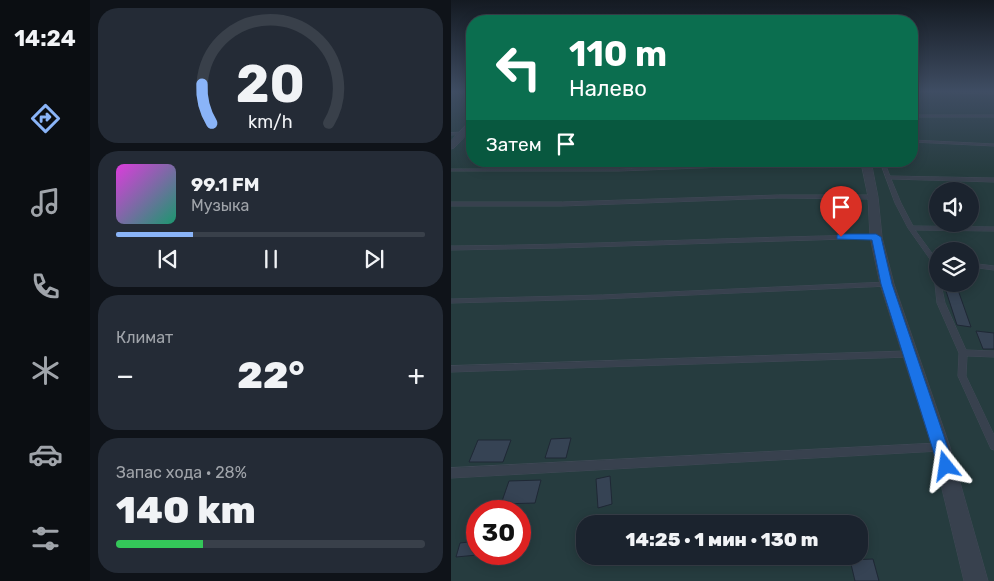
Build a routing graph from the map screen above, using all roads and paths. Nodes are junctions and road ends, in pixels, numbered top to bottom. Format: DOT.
graph roads {
  1 [pos="466,133"];
  2 [pos="451,134"];
  3 [pos="466,135"];
  4 [pos="918,141"];
  5 [pos="994,145"];
  6 [pos="451,146"];
  7 [pos="700,167"];
  8 [pos="867,167"];
  9 [pos="885,167"];
  10 [pos="451,170"];
  11 [pos="889,177"];
  12 [pos="994,180"];
  13 [pos="873,197"];
  14 [pos="451,204"];
  15 [pos="911,228"];
  16 [pos="994,229"];
  17 [pos="876,237"];
  18 [pos="451,248"];
  19 [pos="929,252"];
  20 [pos="979,266"];
  21 [pos="994,268"];
  22 [pos="887,284"];
  23 [pos="939,292"];
  24 [pos="451,301"];
  25 [pos="963,352"];
  26 [pos="910,354"];
  27 [pos="994,354"];
  28 [pos="451,369"];
  29 [pos="994,446"];
  30 [pos="941,447"];
  31 [pos="451,473"];
  32 [pos="976,581"];
  1 -- 2 [label="lane"];
  3 -- 6 [label="street"];
  4 -- 5 [label="lane"];
  7 -- 10 [label="lane"];
  8 -- 13 [label="street"];
  9 -- 11 [label="lane"];
  11 -- 12 [label="lane"];
  11 -- 15 [label="lane"];
  13 -- 14 [label="lane"];
  13 -- 17 [label="street"];
  15 -- 16 [label="lane"];
  15 -- 19 [label="lane"];
  17 -- 18 [label="lane"];
  17 -- 22 [label="street"];
  20 -- 21 [label="lane"];
  22 -- 24 [label="lane"];
  22 -- 26 [label="street"];
  23 -- 25 [label="lane"];
  25 -- 27 [label="lane"];
  25 -- 29 [label="lane"];
  26 -- 28 [label="lane"];
  26 -- 30 [label="street"];
  30 -- 31 [label="lane"];
  30 -- 32 [label="street"];
}
